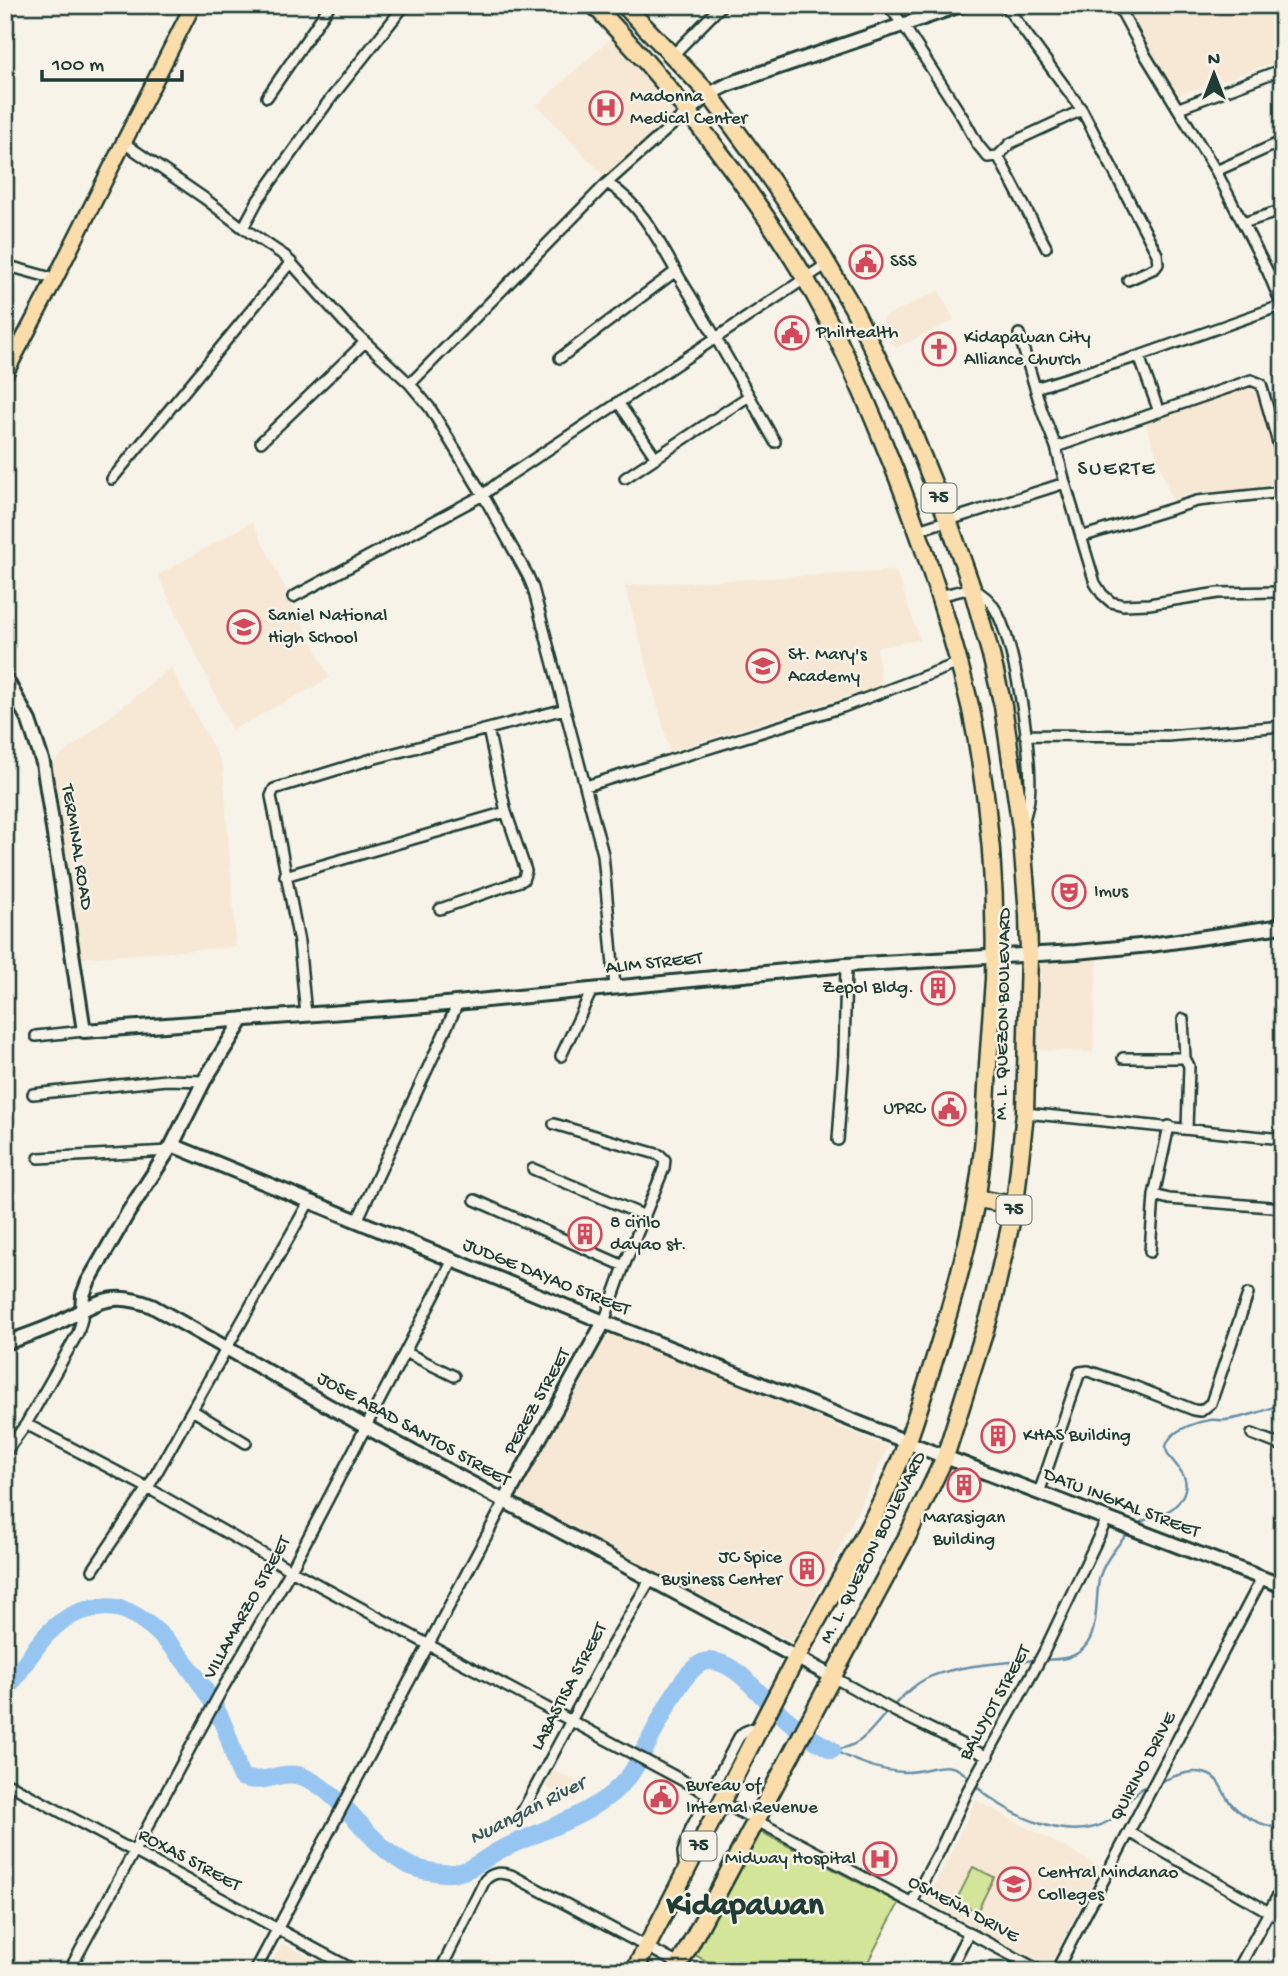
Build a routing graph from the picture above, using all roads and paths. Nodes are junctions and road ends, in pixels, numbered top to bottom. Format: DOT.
graph roads {
  1 [pos="193,5"];
  2 [pos="330,5"];
  3 [pos="405,5"];
  4 [pos="594,5"];
  5 [pos="722,5"];
  6 [pos="961,5"];
  7 [pos="1005,5"];
  8 [pos="1118,5"];
  9 [pos="626,6"];
  10 [pos="892,7"];
  11 [pos="904,26"];
  12 [pos="672,56"];
  13 [pos="1283,69"];
  14 [pos="709,94"];
  15 [pos="267,97"];
  16 [pos="1179,108"];
  17 [pos="689,110"];
  18 [pos="1083,110"];
  19 [pos="1283,141"];
  20 [pos="124,142"];
  21 [pos="998,156"];
  22 [pos="1216,171"];
  23 [pos="607,183"];
  24 [pos="1283,210"];
  25 [pos="1243,223"];
  26 [pos="243,228"];
  27 [pos="1046,247"];
  28 [pos="291,262"];
  29 [pos="827,264"];
  30 [pos="5,265"];
  31 [pos="676,271"];
  32 [pos="55,279"];
  33 [pos="805,279"];
  34 [pos="1128,280"];
  35 [pos="1282,306"];
  36 [pos="1019,334"];
  37 [pos="716,337"];
  38 [pos="365,342"];
  39 [pos="1139,356"];
  40 [pos="560,358"];
  41 [pos="5,374"];
  42 [pos="410,384"];
  43 [pos="1035,388"];
  44 [pos="749,396"];
  45 [pos="618,402"];
  46 [pos="1159,412"];
  47 [pos="261,442"];
  48 [pos="775,442"];
  49 [pos="1056,447"];
  50 [pos="656,458"];
  51 [pos="1283,460"];
  52 [pos="625,478"];
  53 [pos="112,479"];
  54 [pos="1065,484"];
  55 [pos="1283,492"];
  56 [pos="483,495"];
  57 [pos="948,520"];
  58 [pos="918,530"];
  59 [pos="1081,537"];
  60 [pos="972,588"];
  61 [pos="1283,592"];
  62 [pos="939,596"];
  63 [pos="293,597"];
  64 [pos="959,663"];
  65 [pos="5,677"];
  66 [pos="565,709"];
  67 [pos="1283,726"];
  68 [pos="488,729"];
  69 [pos="1025,735"];
  70 [pos="586,786"];
  71 [pos="506,812"];
  72 [pos="1021,828"];
  73 [pos="285,876"];
  74 [pos="440,909"];
  75 [pos="1280,927"];
  76 [pos="1029,954"];
  77 [pos="994,956"];
  78 [pos="846,965"];
  79 [pos="615,987"];
  80 [pos="592,990"];
  81 [pos="458,1003"];
  82 [pos="306,1015"];
  83 [pos="243,1019"];
  84 [pos="1183,1019"];
  85 [pos="84,1031"];
  86 [pos="36,1036"];
  87 [pos="561,1056"];
  88 [pos="1123,1058"];
  89 [pos="1185,1058"];
  90 [pos="204,1082"];
  91 [pos="33,1094"];
  92 [pos="1025,1113"];
  93 [pos="554,1124"];
  94 [pos="1169,1126"];
  95 [pos="1187,1129"];
  96 [pos="1283,1139"];
  97 [pos="838,1140"];
  98 [pos="171,1148"];
  99 [pos="39,1158"];
  100 [pos="533,1169"];
  101 [pos="1154,1195"];
  102 [pos="977,1199"];
  103 [pos="475,1200"];
  104 [pos="309,1202"];
  105 [pos="1014,1205"];
  106 [pos="1283,1208"];
  107 [pos="645,1216"];
  108 [pos="357,1221"];
  109 [pos="1150,1252"];
  110 [pos="453,1260"];
  111 [pos="624,1266"];
  112 [pos="1248,1294"];
  113 [pos="82,1310"];
  114 [pos="604,1322"];
  115 [pos="5,1342"];
  116 [pos="226,1349"];
  117 [pos="405,1352"];
  118 [pos="454,1376"];
  119 [pos="192,1410"];
  120 [pos="26,1424"];
  121 [pos="366,1427"];
  122 [pos="1252,1434"];
  123 [pos="246,1443"];
  124 [pos="907,1443"];
  125 [pos="1283,1446"];
  126 [pos="5,1453"];
  127 [pos="945,1457"];
  128 [pos="148,1488"];
  129 [pos="1038,1493"];
  130 [pos="505,1501"];
  131 [pos="1107,1519"];
  132 [pos="93,1570"];
  133 [pos="290,1570"];
  134 [pos="1262,1578"];
  135 [pos="650,1580"];
  136 [pos="1283,1586"];
  137 [pos="429,1645"];
  138 [pos="797,1658"];
  139 [pos="831,1676"];
  140 [pos="571,1721"];
  141 [pos="988,1757"];
  142 [pos="5,1782"];
  143 [pos="715,1798"];
  144 [pos="522,1812"];
  145 [pos="756,1820"];
  146 [pos="1129,1832"];
  147 [pos="135,1851"];
  148 [pos="1283,1886"];
  149 [pos="912,1902"];
  150 [pos="1269,1912"];
  151 [pos="1283,1920"];
  152 [pos="278,1928"];
  153 [pos="969,1933"];
  154 [pos="647,1947"];
  155 [pos="5,1965"];
  156 [pos="678,1967"];
  157 [pos="16,1971"];
  158 [pos="69,1971"];
  159 [pos="255,1971"];
  160 [pos="356,1971"];
  161 [pos="440,1971"];
  162 [pos="634,1971"];
  163 [pos="949,1971"];
  164 [pos="1041,1971"];
  165 [pos="1056,1971"];
  166 [pos="1237,1971"];
  1 -- 20 [label="main road"];
  2 -- 15 [label="street"];
  3 -- 26 [label="street"];
  4 -- 17 [label="highway, M. L. QUEZON BOULEVARD / 75"];
  5 -- 12 [label="street"];
  6 -- 11 [label="street"];
  7 -- 18 [label="street"];
  8 -- 16 [label="street"];
  9 -- 12 [label="highway, M. L. QUEZON BOULEVARD / 75"];
  10 -- 11 [label="street"];
  11 -- 14 [label="street"];
  11 -- 21 [label="street"];
  12 -- 14 [label="highway, M. L. QUEZON BOULEVARD / 75"];
  13 -- 16 [label="street"];
  14 -- 17 [label="street"];
  14 -- 29 [label="highway, M. L. QUEZON BOULEVARD / 75"];
  16 -- 22 [label="street"];
  17 -- 23 [label="street"];
  17 -- 33 [label="highway, M. L. QUEZON BOULEVARD / 75"];
  18 -- 21 [label="street"];
  18 -- 34 [label="street"];
  19 -- 22 [label="street"];
  20 -- 26 [label="street"];
  20 -- 32 [label="main road"];
  21 -- 27 [label="street"];
  22 -- 25 [label="street"];
  23 -- 31 [label="street"];
  23 -- 42 [label="street"];
  24 -- 25 [label="street"];
  25 -- 35 [label="street"];
  26 -- 28 [label="street"];
  28 -- 38 [label="street"];
  28 -- 53 [label="street"];
  29 -- 33 [label="street"];
  29 -- 57 [label="highway, M. L. QUEZON BOULEVARD / 75"];
  30 -- 32 [label="street"];
  31 -- 37 [label="street"];
  31 -- 40 [label="street"];
  32 -- 41 [label="main road"];
  33 -- 37 [label="street"];
  33 -- 58 [label="highway, M. L. QUEZON BOULEVARD / 75"];
  35 -- 39 [label="street"];
  36 -- 43 [label="street"];
  37 -- 44 [label="street"];
  37 -- 45 [label="street"];
  38 -- 42 [label="street"];
  38 -- 47 [label="street"];
  39 -- 43 [label="street"];
  39 -- 46 [label="street"];
  42 -- 56 [label="street"];
  43 -- 49 [label="street"];
  44 -- 48 [label="street"];
  44 -- 50 [label="street"];
  45 -- 50 [label="street"];
  45 -- 56 [label="street"];
  46 -- 49 [label="street"];
  46 -- 51 [label="street"];
  49 -- 54 [label="street"];
  50 -- 52 [label="street"];
  54 -- 57 [label="street"];
  54 -- 59 [label="street"];
  55 -- 59 [label="street"];
  56 -- 63 [label="street"];
  56 -- 66 [label="street"];
  57 -- 58 [label="street"];
  57 -- 60 [label="highway, M. L. QUEZON BOULEVARD / 75"];
  58 -- 62 [label="highway, M. L. QUEZON BOULEVARD / 75"];
  59 -- 61 [label="street"];
  60 -- 62 [label="street"];
  60 -- 69 [label="street"];
  60 -- 72 [label="highway, M. L. QUEZON BOULEVARD / 75"];
  62 -- 64 [label="highway, M. L. QUEZON BOULEVARD / 75"];
  64 -- 70 [label="street"];
  64 -- 77 [label="highway, M. L. QUEZON BOULEVARD / 75"];
  65 -- 85 [label="street, TERMINAL ROAD"];
  66 -- 68 [label="street"];
  66 -- 70 [label="street"];
  67 -- 69 [label="street"];
  68 -- 71 [label="street"];
  68 -- 73 [label="street"];
  69 -- 72 [label="street"];
  70 -- 79 [label="street"];
  71 -- 73 [label="street"];
  71 -- 74 [label="street"];
  72 -- 76 [label="highway, M. L. QUEZON BOULEVARD / 75"];
  73 -- 82 [label="street"];
  75 -- 76 [label="street, ALIM STREET"];
  76 -- 77 [label="street, ALIM STREET"];
  76 -- 92 [label="highway, M. L. QUEZON BOULEVARD / 75"];
  77 -- 78 [label="street, ALIM STREET"];
  77 -- 102 [label="highway, M. L. QUEZON BOULEVARD / 75"];
  78 -- 79 [label="street, ALIM STREET"];
  78 -- 97 [label="street"];
  79 -- 80 [label="street, ALIM STREET"];
  80 -- 81 [label="street, ALIM STREET"];
  80 -- 87 [label="street"];
  81 -- 82 [label="street, ALIM STREET"];
  81 -- 108 [label="street"];
  82 -- 83 [label="street, ALIM STREET"];
  83 -- 85 [label="street, ALIM STREET"];
  83 -- 90 [label="street"];
  84 -- 89 [label="street"];
  85 -- 86 [label="street, ALIM STREET"];
  88 -- 89 [label="street"];
  89 -- 95 [label="street"];
  90 -- 91 [label="street"];
  90 -- 98 [label="street"];
  92 -- 94 [label="street"];
  92 -- 105 [label="highway, M. L. QUEZON BOULEVARD / 75"];
  93 -- 107 [label="street, PEREZ STREET"];
  94 -- 95 [label="street"];
  94 -- 101 [label="street"];
  95 -- 96 [label="street"];
  98 -- 99 [label="street"];
  98 -- 104 [label="street, JUDGE DAYAO STREET"];
  98 -- 113 [label="street"];
  100 -- 107 [label="street"];
  101 -- 106 [label="street"];
  101 -- 109 [label="street"];
  102 -- 105 [label="highway"];
  102 -- 124 [label="highway, M. L. QUEZON BOULEVARD / 75"];
  103 -- 111 [label="street"];
  104 -- 108 [label="street, JUDGE DAYAO STREET"];
  104 -- 116 [label="street"];
  105 -- 127 [label="highway, M. L. QUEZON BOULEVARD / 75"];
  107 -- 111 [label="street, PEREZ STREET"];
  108 -- 110 [label="street, JUDGE DAYAO STREET"];
  110 -- 114 [label="street, JUDGE DAYAO STREET"];
  110 -- 117 [label="street, VILLAMARZO STREET"];
  111 -- 114 [label="street, PEREZ STREET"];
  112 -- 129 [label="street"];
  113 -- 115 [label="street, JOSE ABAD SANTOS STREET"];
  113 -- 116 [label="street, JOSE ABAD SANTOS STREET"];
  113 -- 120 [label="street"];
  114 -- 124 [label="street, JUDGE DAYAO STREET"];
  114 -- 130 [label="street, PEREZ STREET"];
  116 -- 119 [label="street"];
  116 -- 121 [label="street, JOSE ABAD SANTOS STREET"];
  117 -- 118 [label="street"];
  117 -- 121 [label="street, VILLAMARZO STREET"];
  119 -- 123 [label="street"];
  119 -- 128 [label="street"];
  120 -- 126 [label="street"];
  120 -- 128 [label="street, OSMEÑA DRIVE"];
  121 -- 130 [label="street, JOSE ABAD SANTOS STREET"];
  121 -- 133 [label="street, VILLAMARZO STREET"];
  122 -- 125 [label="street"];
  124 -- 127 [label="street, JUDGE DAYAO STREET"];
  124 -- 138 [label="highway, M. L. QUEZON BOULEVARD / 75"];
  127 -- 129 [label="street, DATU INGKAL STREET"];
  127 -- 139 [label="highway, M. L. QUEZON BOULEVARD / 75"];
  128 -- 132 [label="street"];
  128 -- 133 [label="street, OSMEÑA DRIVE"];
  129 -- 131 [label="street, DATU INGKAL STREET"];
  130 -- 135 [label="street, JOSE ABAD SANTOS STREET"];
  130 -- 137 [label="street, PEREZ STREET"];
  131 -- 134 [label="street, DATU INGKAL STREET"];
  131 -- 141 [label="street, BALUYOT STREET"];
  133 -- 137 [label="street, OSMEÑA DRIVE"];
  133 -- 147 [label="street, VILLAMARZO STREET"];
  134 -- 136 [label="street, DATU INGKAL STREET"];
  134 -- 146 [label="street, QUIRINO DRIVE"];
  135 -- 138 [label="street, JOSE ABAD SANTOS STREET"];
  135 -- 140 [label="street, LABASTISA STREET"];
  137 -- 140 [label="street, OSMEÑA DRIVE"];
  137 -- 152 [label="street, PEREZ STREET"];
  138 -- 139 [label="street, JOSE ABAD SANTOS STREET"];
  138 -- 143 [label="highway, M. L. QUEZON BOULEVARD / 75"];
  139 -- 141 [label="street"];
  139 -- 145 [label="highway, M. L. QUEZON BOULEVARD / 75"];
  140 -- 143 [label="street, OSMEÑA DRIVE"];
  140 -- 144 [label="street, LABASTISA STREET"];
  141 -- 149 [label="street, BALUYOT STREET"];
  142 -- 147 [label="street, ROXAS STREET"];
  143 -- 145 [label="street, OSMEÑA DRIVE"];
  143 -- 154 [label="highway, M. L. QUEZON BOULEVARD / 75"];
  145 -- 149 [label="street, OSMEÑA DRIVE"];
  145 -- 156 [label="highway, M. L. QUEZON BOULEVARD / 75"];
  146 -- 150 [label="street"];
  146 -- 165 [label="street, QUIRINO DRIVE"];
  147 -- 152 [label="street, ROXAS STREET"];
  147 -- 158 [label="street, VILLAMARZO STREET"];
  148 -- 150 [label="street"];
  149 -- 153 [label="street, OSMEÑA DRIVE"];
  150 -- 151 [label="street"];
  150 -- 166 [label="street"];
  152 -- 159 [label="street, PEREZ STREET"];
  152 -- 160 [label="street, ROXAS STREET"];
  153 -- 163 [label="street"];
  153 -- 164 [label="street, OSMEÑA DRIVE"];
  154 -- 156 [label="street"];
  154 -- 161 [label="street"];
  154 -- 162 [label="highway, M. L. QUEZON BOULEVARD / 75"];
  155 -- 157 [label="street"];
}
